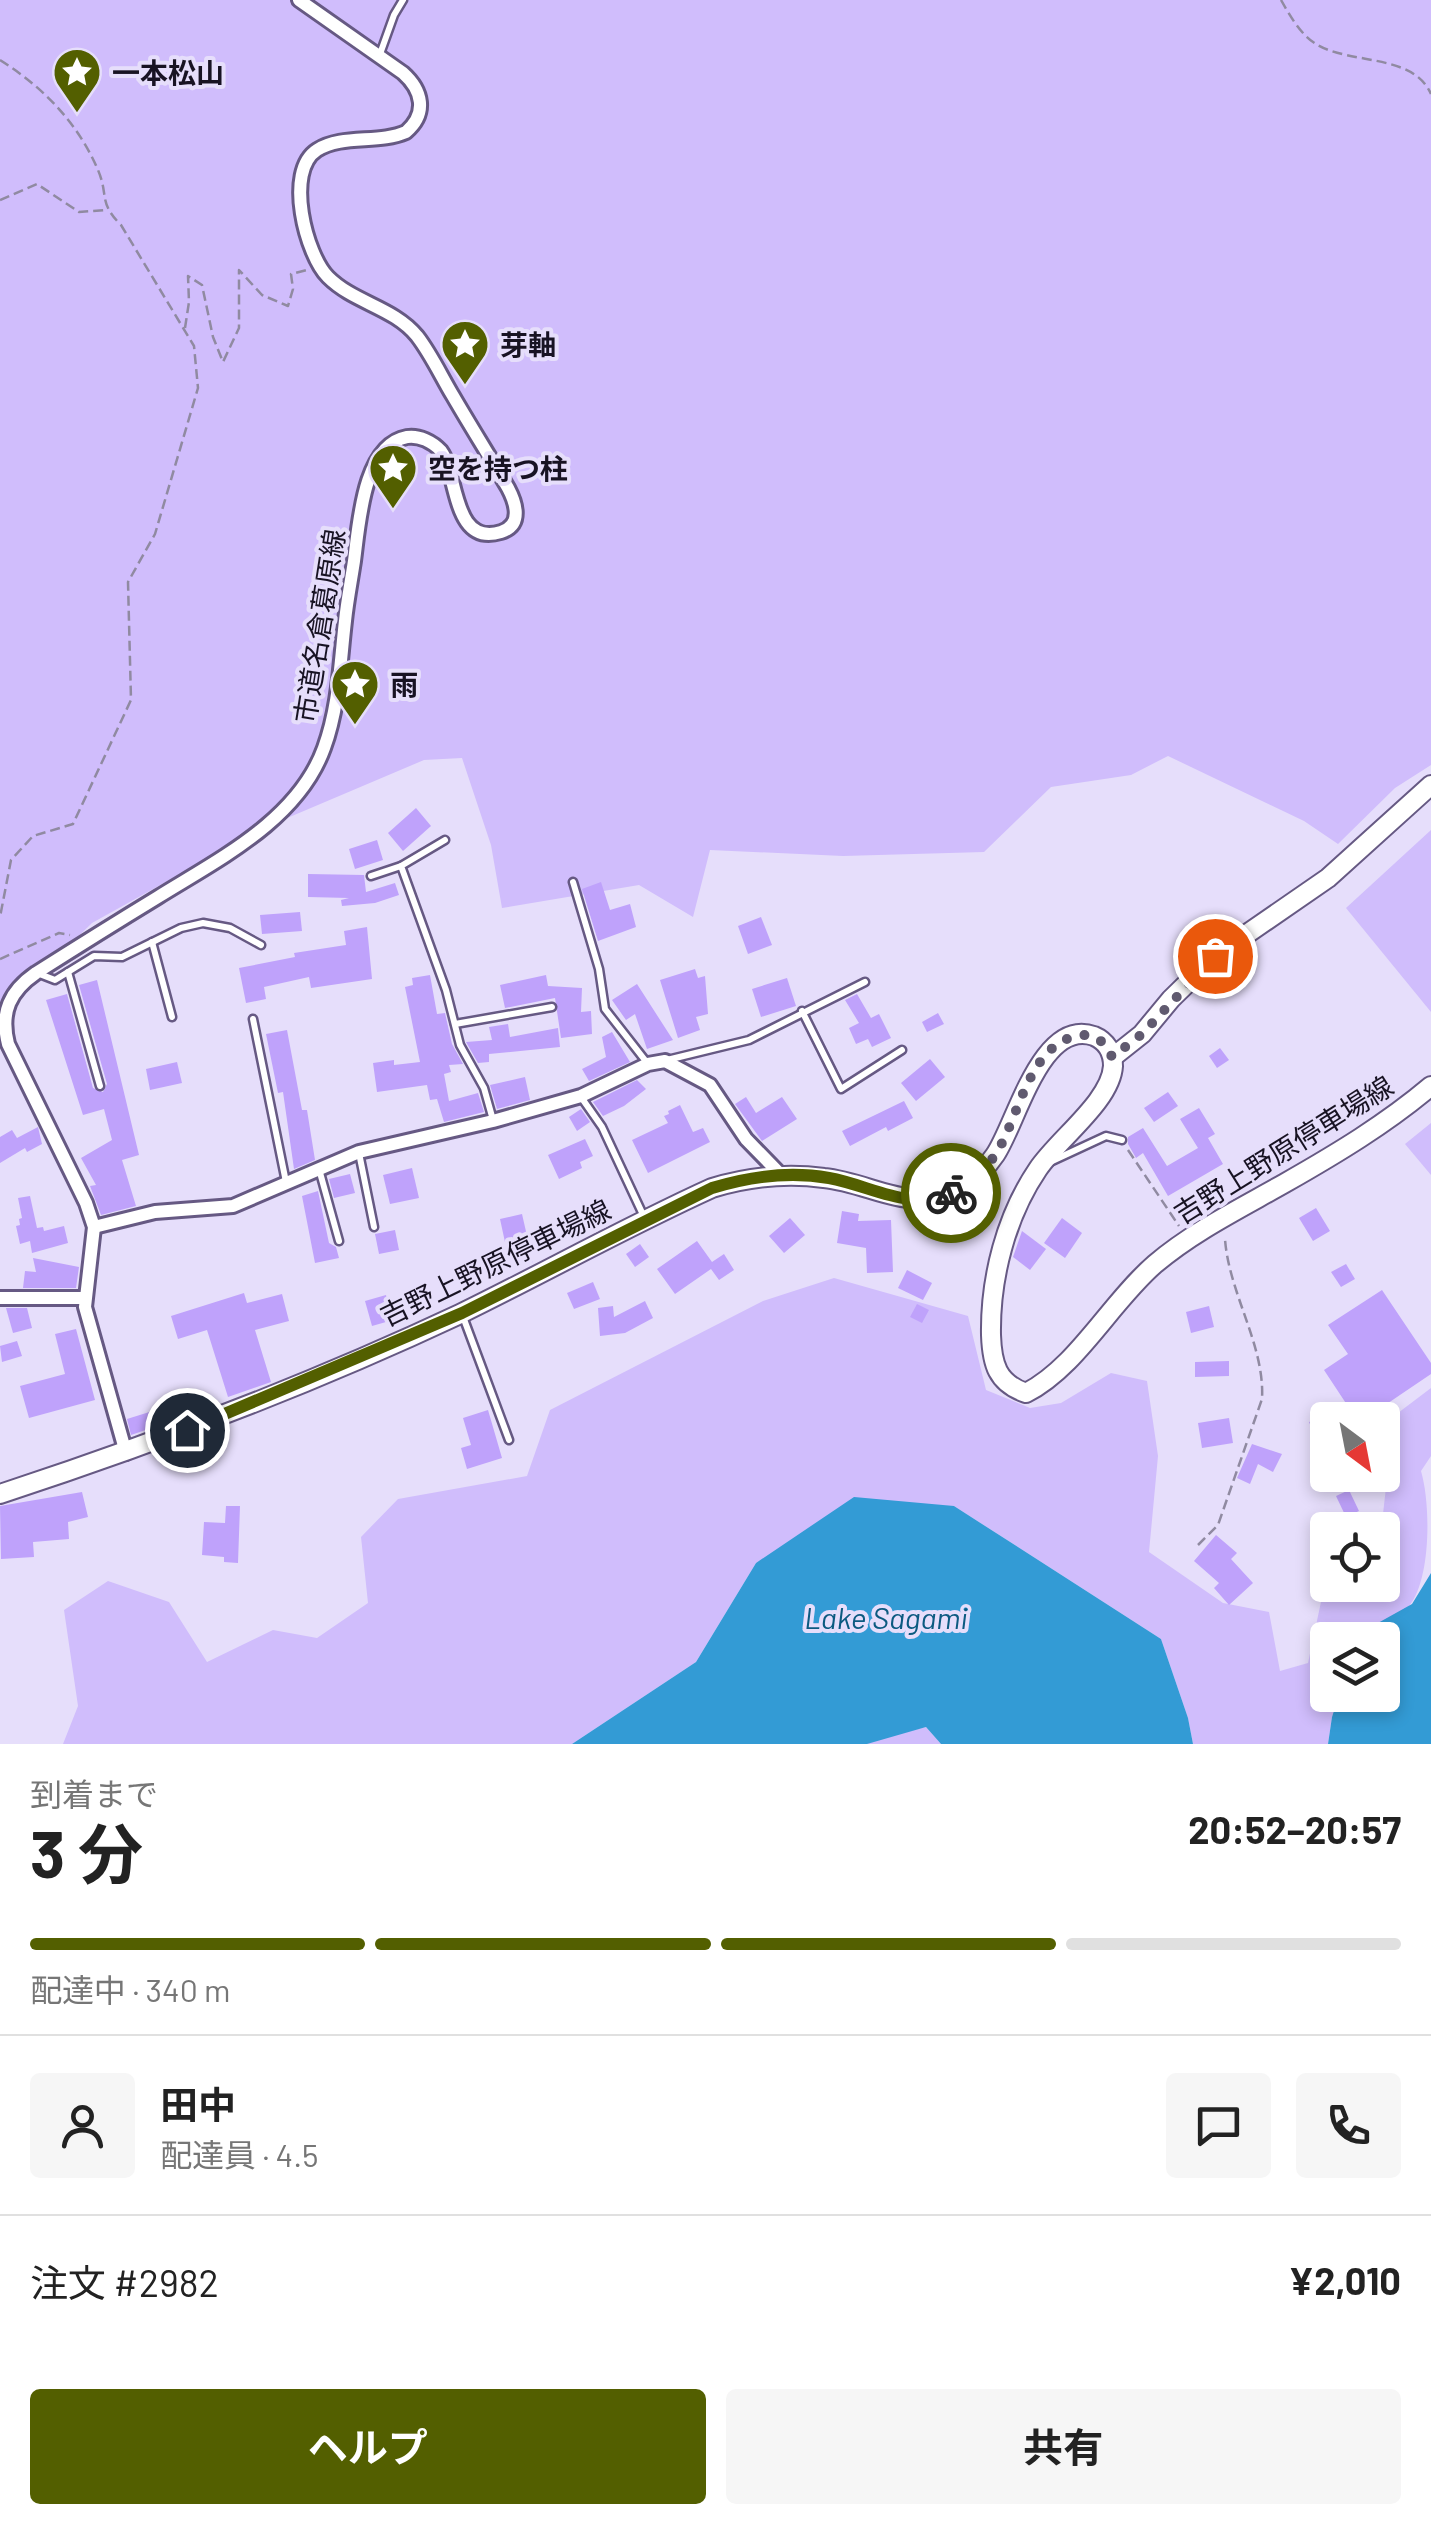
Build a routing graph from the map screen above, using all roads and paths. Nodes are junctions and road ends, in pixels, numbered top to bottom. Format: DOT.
graph roads {
  1 [pos="299,0"];
  2 [pos="404,0"];
  3 [pos="1281,0"];
  4 [pos="380,56"];
  5 [pos="0,60"];
  6 [pos="1431,94"];
  7 [pos="0,200"];
  8 [pos="106,210"];
  9 [pos="320,266"];
  10 [pos="184,329"];
  11 [pos="1431,786"];
  12 [pos="445,840"];
  13 [pos="401,866"];
  14 [pos="371,876"];
  15 [pos="572,882"];
  16 [pos="0,917"];
  17 [pos="91,938"];
  18 [pos="152,942"];
  19 [pos="262,945"];
  20 [pos="0,959"];
  21 [pos="68,972"];
  22 [pos="36,973"];
  23 [pos="864,982"];
  24 [pos="552,1007"];
  25 [pos="802,1011"];
  26 [pos="172,1017"];
  27 [pos="253,1019"];
  28 [pos="455,1024"];
  29 [pos="902,1050"];
  30 [pos="1112,1057"];
  31 [pos="665,1061"];
  32 [pos="648,1064"];
  33 [pos="100,1086"];
  34 [pos="1431,1086"];
  35 [pos="580,1096"];
  36 [pos="493,1121"];
  37 [pos="1122,1140"];
  38 [pos="359,1152"];
  39 [pos="319,1167"];
  40 [pos="1039,1167"];
  41 [pos="782,1176"];
  42 [pos="286,1182"];
  43 [pos="1224,1218"];
  44 [pos="645,1219"];
  45 [pos="374,1226"];
  46 [pos="94,1227"];
  47 [pos="1188,1240"];
  48 [pos="339,1242"];
  49 [pos="0,1298"];
  50 [pos="84,1298"];
  51 [pos="462,1313"];
  52 [pos="508,1440"];
  53 [pos="126,1453"];
  54 [pos="0,1494"];
  55 [pos="1198,1544"];
  1 -- 4 [label="street"];
  2 -- 4 [label="lane"];
  3 -- 6 [label="path"];
  4 -- 9 [label="street"];
  5 -- 8 [label="path"];
  7 -- 8 [label="path"];
  8 -- 10 [label="path"];
  9 -- 10 [label="path"];
  9 -- 17 [label="street, 市道名倉葛原線"];
  10 -- 16 [label="path"];
  11 -- 30 [label="main road"];
  12 -- 13 [label="lane"];
  13 -- 14 [label="lane"];
  13 -- 28 [label="lane"];
  15 -- 32 [label="lane"];
  17 -- 20 [label="path"];
  17 -- 22 [label="street, 市道名倉葛原線"];
  18 -- 19 [label="lane"];
  18 -- 21 [label="lane"];
  18 -- 26 [label="lane"];
  21 -- 22 [label="lane"];
  21 -- 33 [label="lane"];
  22 -- 46 [label="street, 市道名倉葛原線"];
  23 -- 25 [label="lane"];
  24 -- 28 [label="lane"];
  25 -- 29 [label="lane"];
  25 -- 31 [label="lane"];
  27 -- 42 [label="lane"];
  28 -- 36 [label="lane"];
  30 -- 40 [label="main road, 吉野上野原停車場線"];
  30 -- 41 [label="main road, 吉野上野原停車場線"];
  31 -- 32 [label="street"];
  31 -- 41 [label="street"];
  32 -- 35 [label="street"];
  34 -- 43 [label="main road, 吉野上野原停車場線"];
  35 -- 36 [label="street"];
  35 -- 44 [label="lane"];
  36 -- 38 [label="street"];
  37 -- 40 [label="lane"];
  37 -- 47 [label="path"];
  38 -- 39 [label="street"];
  38 -- 45 [label="lane"];
  39 -- 42 [label="street"];
  39 -- 48 [label="lane"];
  40 -- 47 [label="main road, 吉野上野原停車場線"];
  41 -- 44 [label="main road, 吉野上野原停車場線"];
  42 -- 46 [label="street"];
  43 -- 47 [label="main road, 吉野上野原停車場線"];
  43 -- 55 [label="path"];
  44 -- 51 [label="main road, 吉野上野原停車場線"];
  46 -- 50 [label="street"];
  49 -- 50 [label="street"];
  50 -- 53 [label="street"];
  51 -- 52 [label="lane"];
  51 -- 53 [label="main road, 吉野上野原停車場線"];
  53 -- 54 [label="main road, 吉野上野原停車場線"];
}
